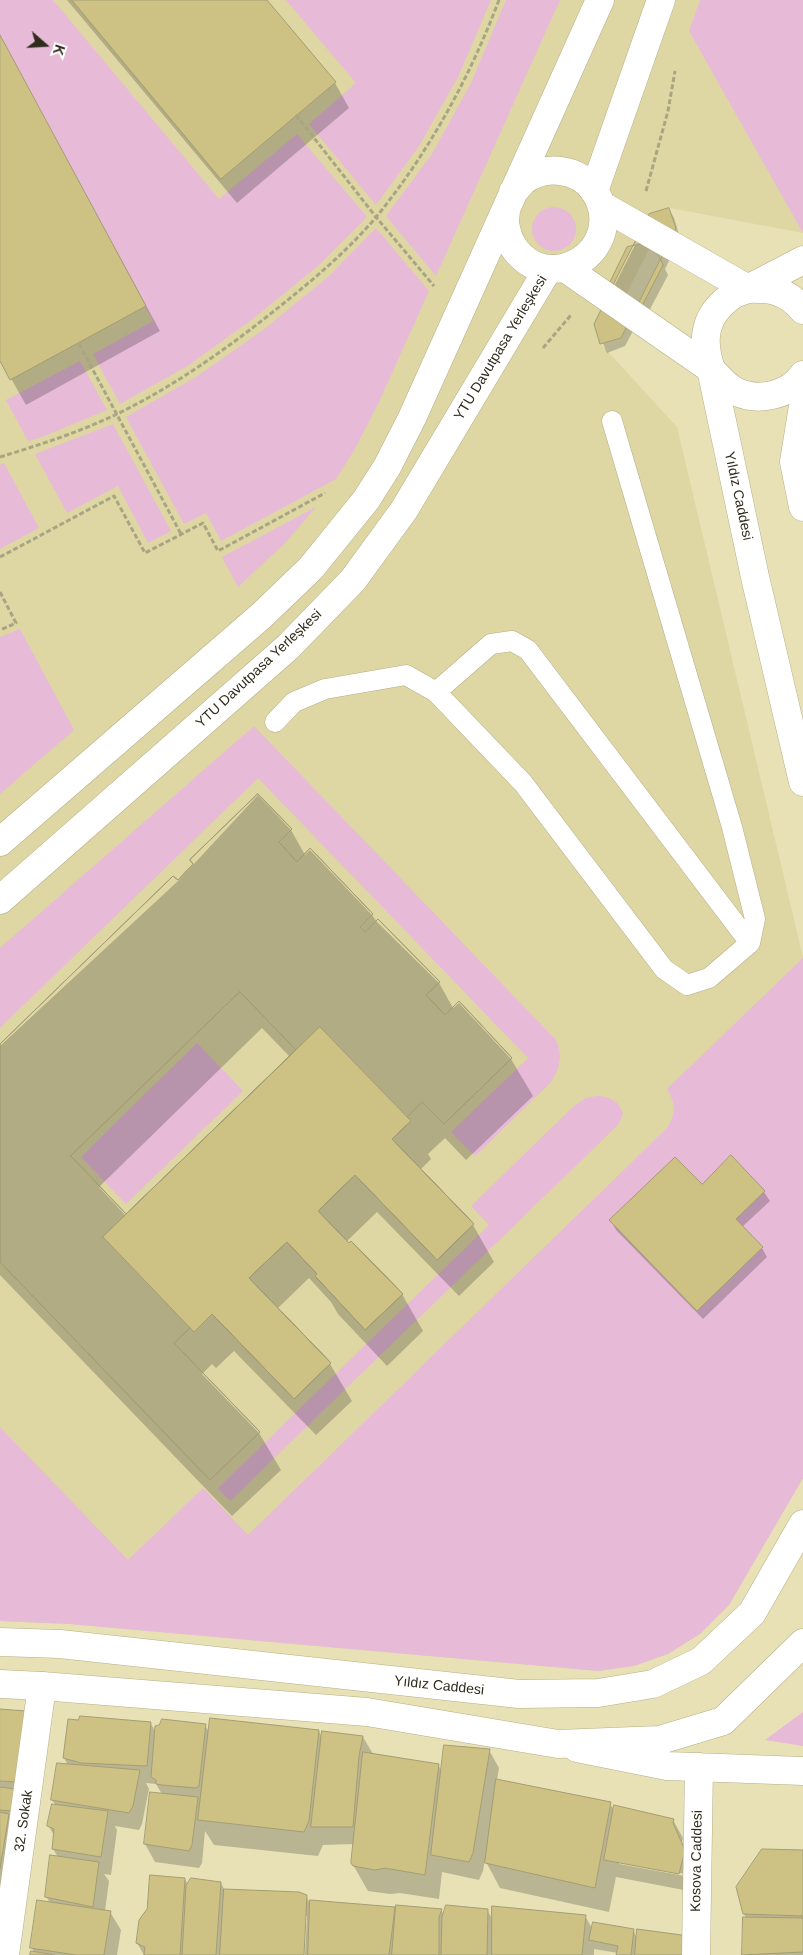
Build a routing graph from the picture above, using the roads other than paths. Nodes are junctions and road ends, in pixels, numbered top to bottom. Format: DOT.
graph roads {
  1 [pos="600,0"];
  2 [pos="661,0"];
  3 [pos="598,198"];
  4 [pos="510,200"];
  5 [pos="803,260"];
  6 [pos="557,269"];
  7 [pos="748,289"];
  8 [pos="803,310"];
  9 [pos="711,369"];
  10 [pos="803,375"];
  11 [pos="803,406"];
  12 [pos="612,421"];
  13 [pos="799,461"];
  14 [pos="803,506"];
  15 [pos="436,692"];
  16 [pos="275,722"];
  17 [pos="803,782"];
  18 [pos="0,842"];
  19 [pos="0,900"];
  20 [pos="750,943"];
  21 [pos="803,1524"];
  22 [pos="0,1642"];
  23 [pos="803,1643"];
  24 [pos="0,1684"];
  25 [pos="42,1686"];
  26 [pos="558,1744"];
  27 [pos="699,1767"];
  28 [pos="803,1771"];
  29 [pos="5,1955"];
  30 [pos="696,1955"];
  1 -- 4 [label="street, YTU Davutpasa Yerleşkesi"];
  2 -- 3 [label="street, YTU Davutpasa Yerleşkesi"];
  3 -- 4 [label="street, YTU Davutpasa Yerleşkesi"];
  3 -- 6 [label="street, YTU Davutpasa Yerleşkesi"];
  3 -- 7 [label="street, YTU Davutpasa Yerleşkesi"];
  4 -- 6 [label="street, YTU Davutpasa Yerleşkesi"];
  4 -- 18 [label="street, YTU Davutpasa Yerleşkesi"];
  5 -- 7 [label="street, Yıldız Caddesi"];
  6 -- 9 [label="street, YTU Davutpasa Yerleşkesi"];
  6 -- 19 [label="street, YTU Davutpasa Yerleşkesi"];
  7 -- 8 [label="street, YTU Davutpasa Yerleşkesi"];
  7 -- 9 [label="street, Yıldız Caddesi"];
  9 -- 10 [label="street, YTU Davutpasa Yerleşkesi"];
  9 -- 17 [label="street, Yıldız Caddesi"];
  11 -- 13 [label="street"];
  12 -- 20 [label="lane"];
  13 -- 14 [label="street"];
  15 -- 16 [label="lane"];
  15 -- 20 [label="lane"];
  15 -- 20 [label="lane"];
  21 -- 22 [label="street, Yıldız Caddesi"];
  23 -- 26 [label="street"];
  24 -- 25 [label="street"];
  25 -- 26 [label="street"];
  25 -- 29 [label="street, 32. Sokak"];
  26 -- 27 [label="street"];
  27 -- 28 [label="street"];
  27 -- 30 [label="street, Kosova Caddesi"];
}
